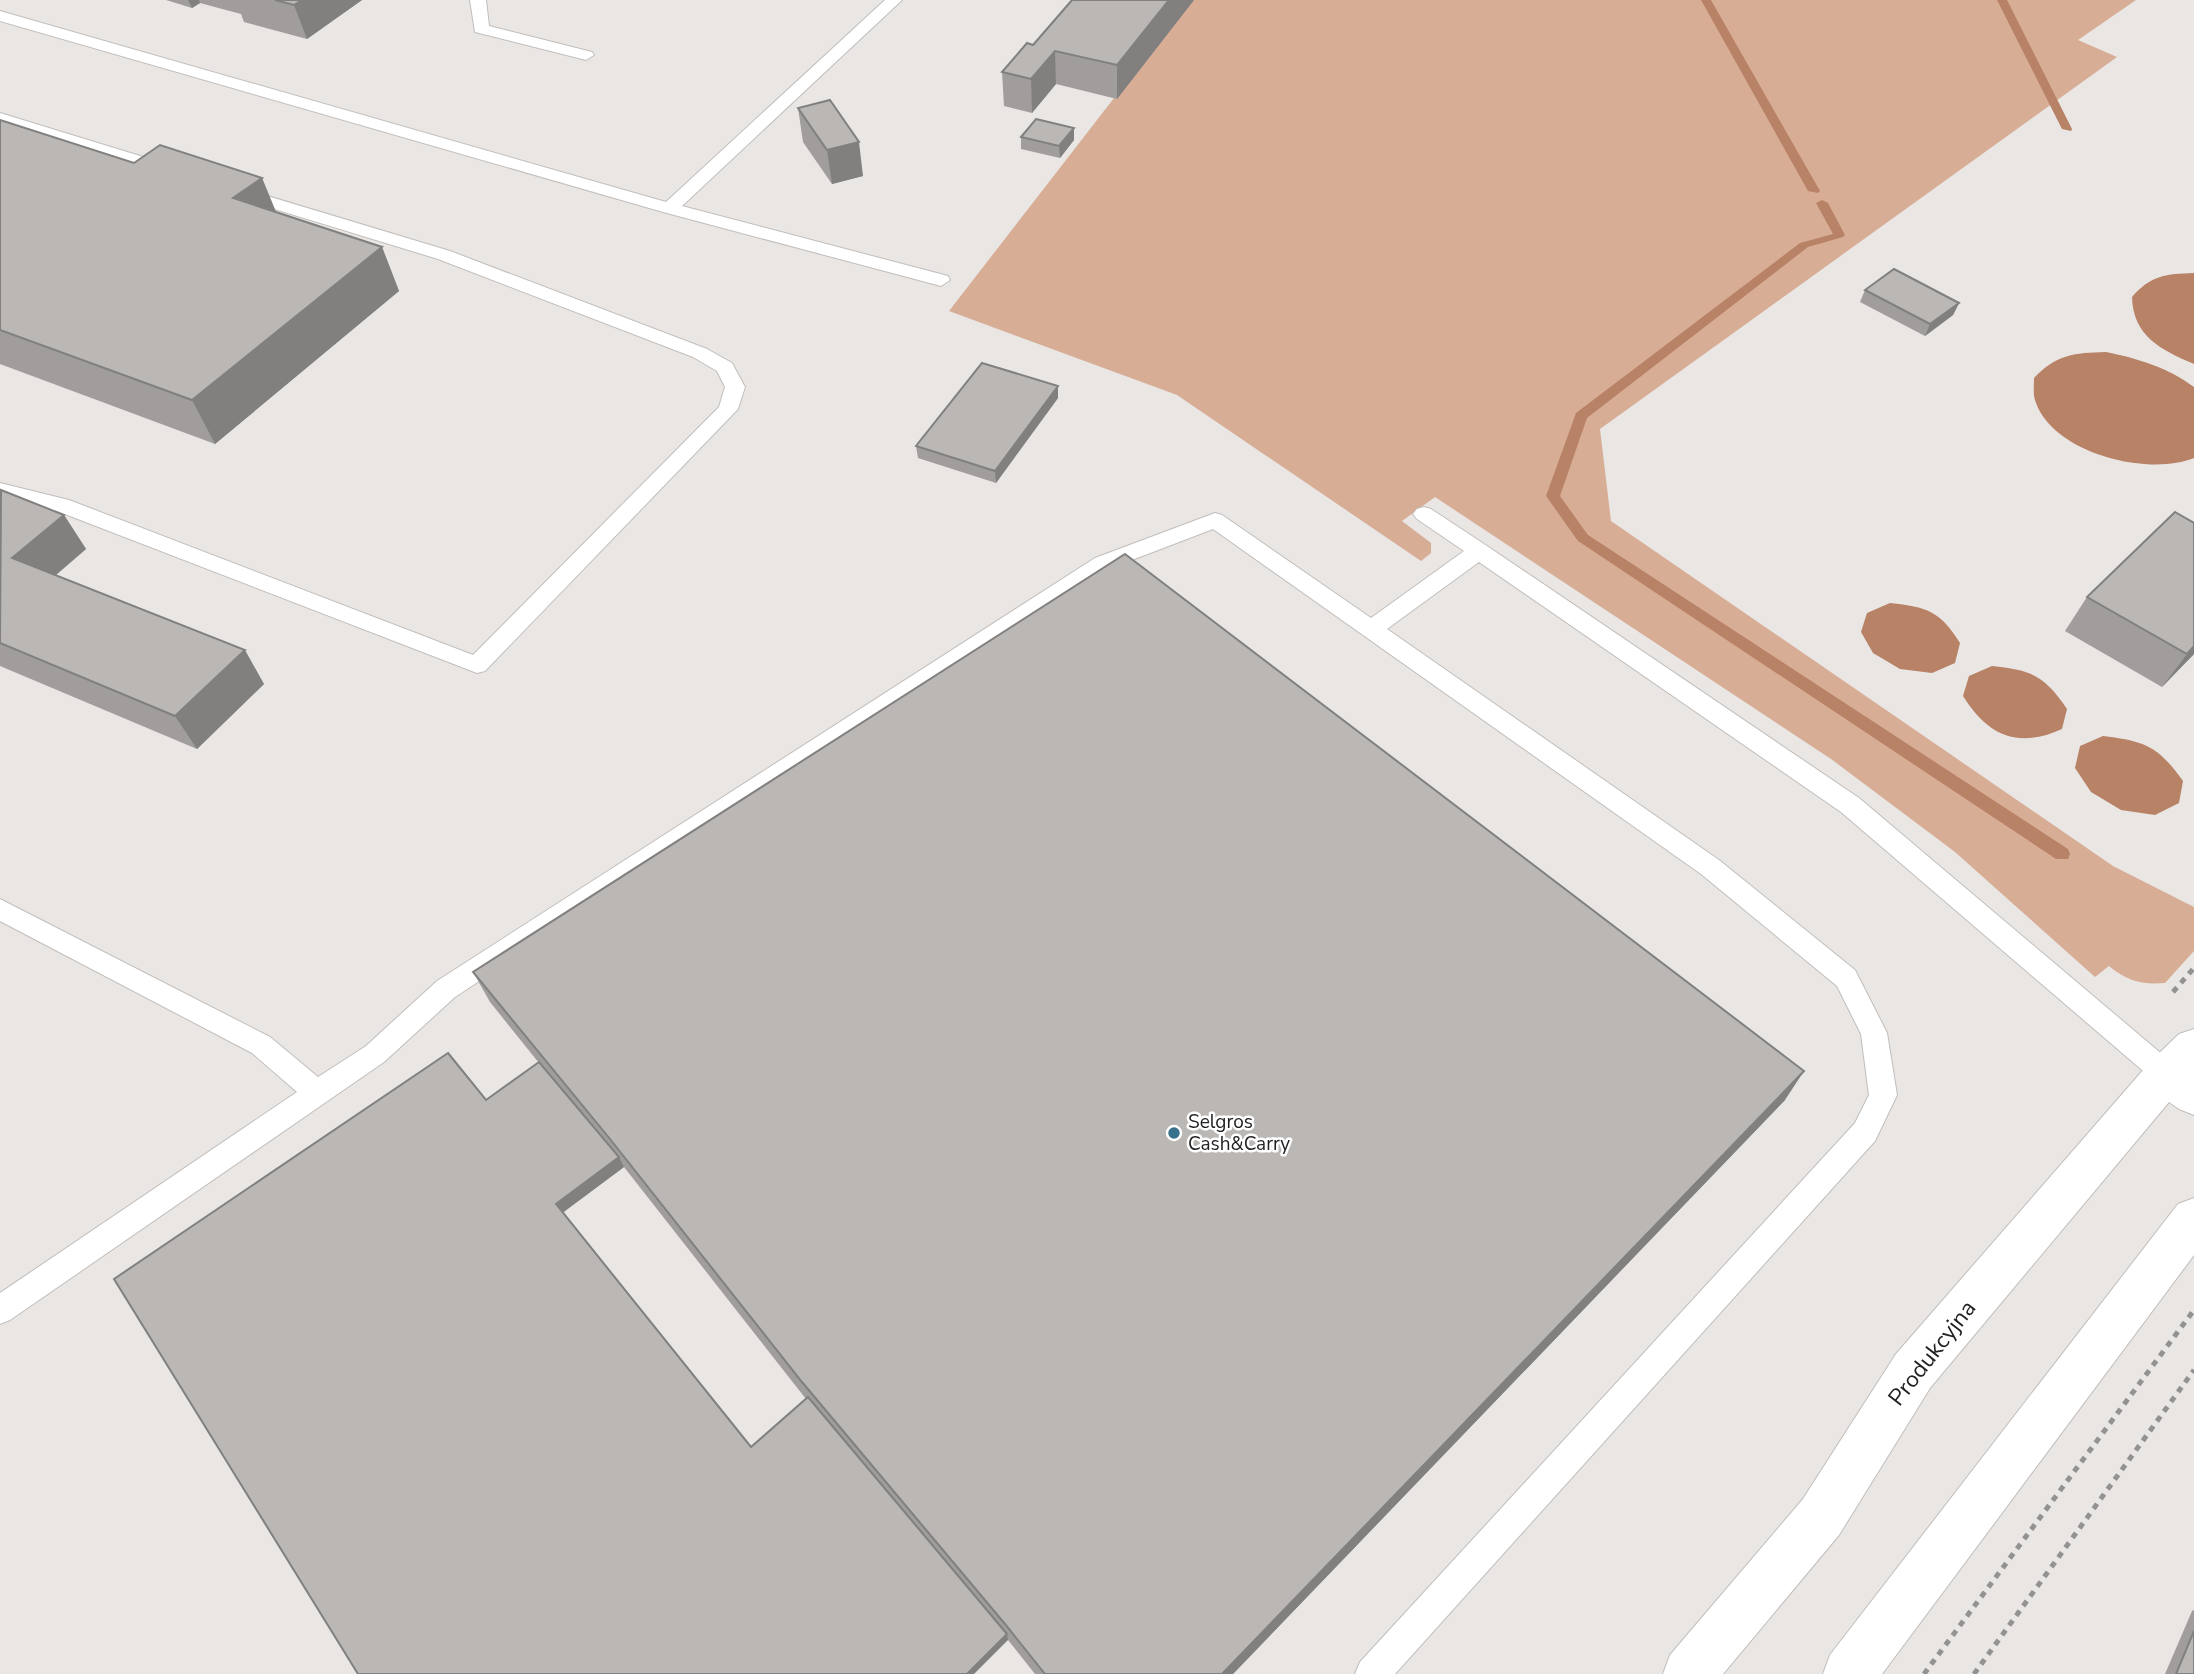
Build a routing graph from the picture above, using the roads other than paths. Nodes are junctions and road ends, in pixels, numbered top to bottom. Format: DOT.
graph roads {
  1 [pos="478,0"];
  2 [pos="894,0"];
  3 [pos="0,16"];
  4 [pos="586,55"];
  5 [pos="0,118"];
  6 [pos="183,175"];
  7 [pos="222,187"];
  8 [pos="669,208"];
  9 [pos="941,279"];
  10 [pos="0,490"];
  11 [pos="1424,514"];
  12 [pos="1479,551"];
  13 [pos="1371,630"];
  14 [pos="0,909"];
  15 [pos="2185,1072"];
  16 [pos="317,1093"];
  17 [pos="2194,1219"];
  18 [pos="0,1310"];
  19 [pos="1372,1674"];
  20 [pos="1689,1674"];
  21 [pos="1849,1674"];
  1 -- 4 [label="lane"];
  2 -- 8 [label="lane"];
  3 -- 8 [label="lane"];
  5 -- 6 [label="lane"];
  7 -- 10 [label="lane"];
  8 -- 9 [label="lane"];
  11 -- 12 [label="lane"];
  12 -- 13 [label="lane"];
  12 -- 15 [label="lane"];
  13 -- 16 [label="lane"];
  13 -- 19 [label="lane"];
  14 -- 16 [label="lane"];
  15 -- 20 [label="street, Produkcyjna"];
  16 -- 18 [label="lane"];
  17 -- 21 [label="street"];
}
